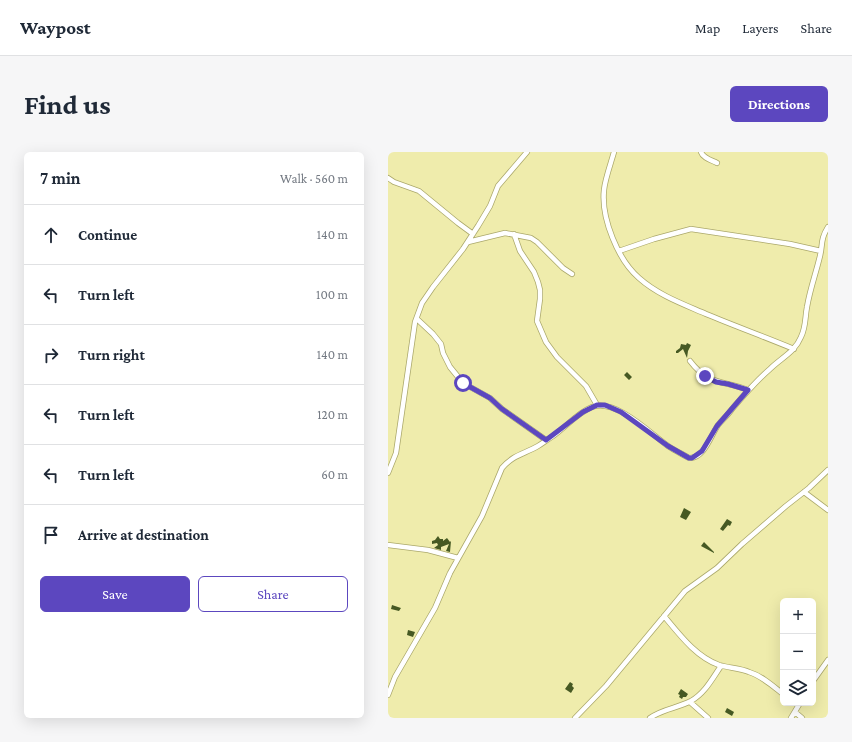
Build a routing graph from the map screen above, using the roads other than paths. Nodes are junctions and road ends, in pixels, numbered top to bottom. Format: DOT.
graph roads {
  1 [pos="527,152"];
  2 [pos="614,152"];
  3 [pos="701,152"];
  4 [pos="717,163"];
  5 [pos="388,178"];
  6 [pos="828,227"];
  7 [pos="473,234"];
  8 [pos="514,234"];
  9 [pos="468,242"];
  10 [pos="619,251"];
  11 [pos="821,252"];
  12 [pos="572,274"];
  13 [pos="416,319"];
  14 [pos="794,349"];
  15 [pos="690,361"];
  16 [pos="748,390"];
  17 [pos="597,405"];
  18 [pos="546,440"];
  19 [pos="828,470"];
  20 [pos="388,473"];
  21 [pos="804,492"];
  22 [pos="828,510"];
  23 [pos="388,545"];
  24 [pos="458,558"];
  25 [pos="664,616"];
  26 [pos="828,660"];
  27 [pos="721,666"];
  28 [pos="816,677"];
  29 [pos="780,692"];
  30 [pos="388,695"];
  31 [pos="690,702"];
  32 [pos="798,706"];
  33 [pos="795,712"];
  34 [pos="575,718"];
  35 [pos="650,718"];
  36 [pos="708,718"];
  37 [pos="790,718"];
  38 [pos="802,718"];
  1 -- 7 [label="street"];
  2 -- 10 [label="street"];
  3 -- 4 [label="street"];
  5 -- 7 [label="street"];
  6 -- 11 [label="street"];
  7 -- 9 [label="street"];
  8 -- 9 [label="street"];
  8 -- 12 [label="street"];
  8 -- 17 [label="street"];
  9 -- 13 [label="street"];
  10 -- 11 [label="street"];
  10 -- 14 [label="street"];
  11 -- 14 [label="street"];
  13 -- 18 [label="street"];
  13 -- 20 [label="street"];
  14 -- 16 [label="street"];
  15 -- 16 [label="street"];
  16 -- 17 [label="street"];
  17 -- 18 [label="street"];
  18 -- 24 [label="street"];
  19 -- 21 [label="street"];
  21 -- 22 [label="street"];
  21 -- 25 [label="street"];
  23 -- 24 [label="street"];
  24 -- 30 [label="street"];
  25 -- 27 [label="street"];
  25 -- 34 [label="street"];
  26 -- 28 [label="street"];
  27 -- 29 [label="street"];
  27 -- 31 [label="street"];
  31 -- 35 [label="street"];
  31 -- 36 [label="street"];
  32 -- 33 [label="street"];
  33 -- 37 [label="street"];
  33 -- 38 [label="street"];
}
